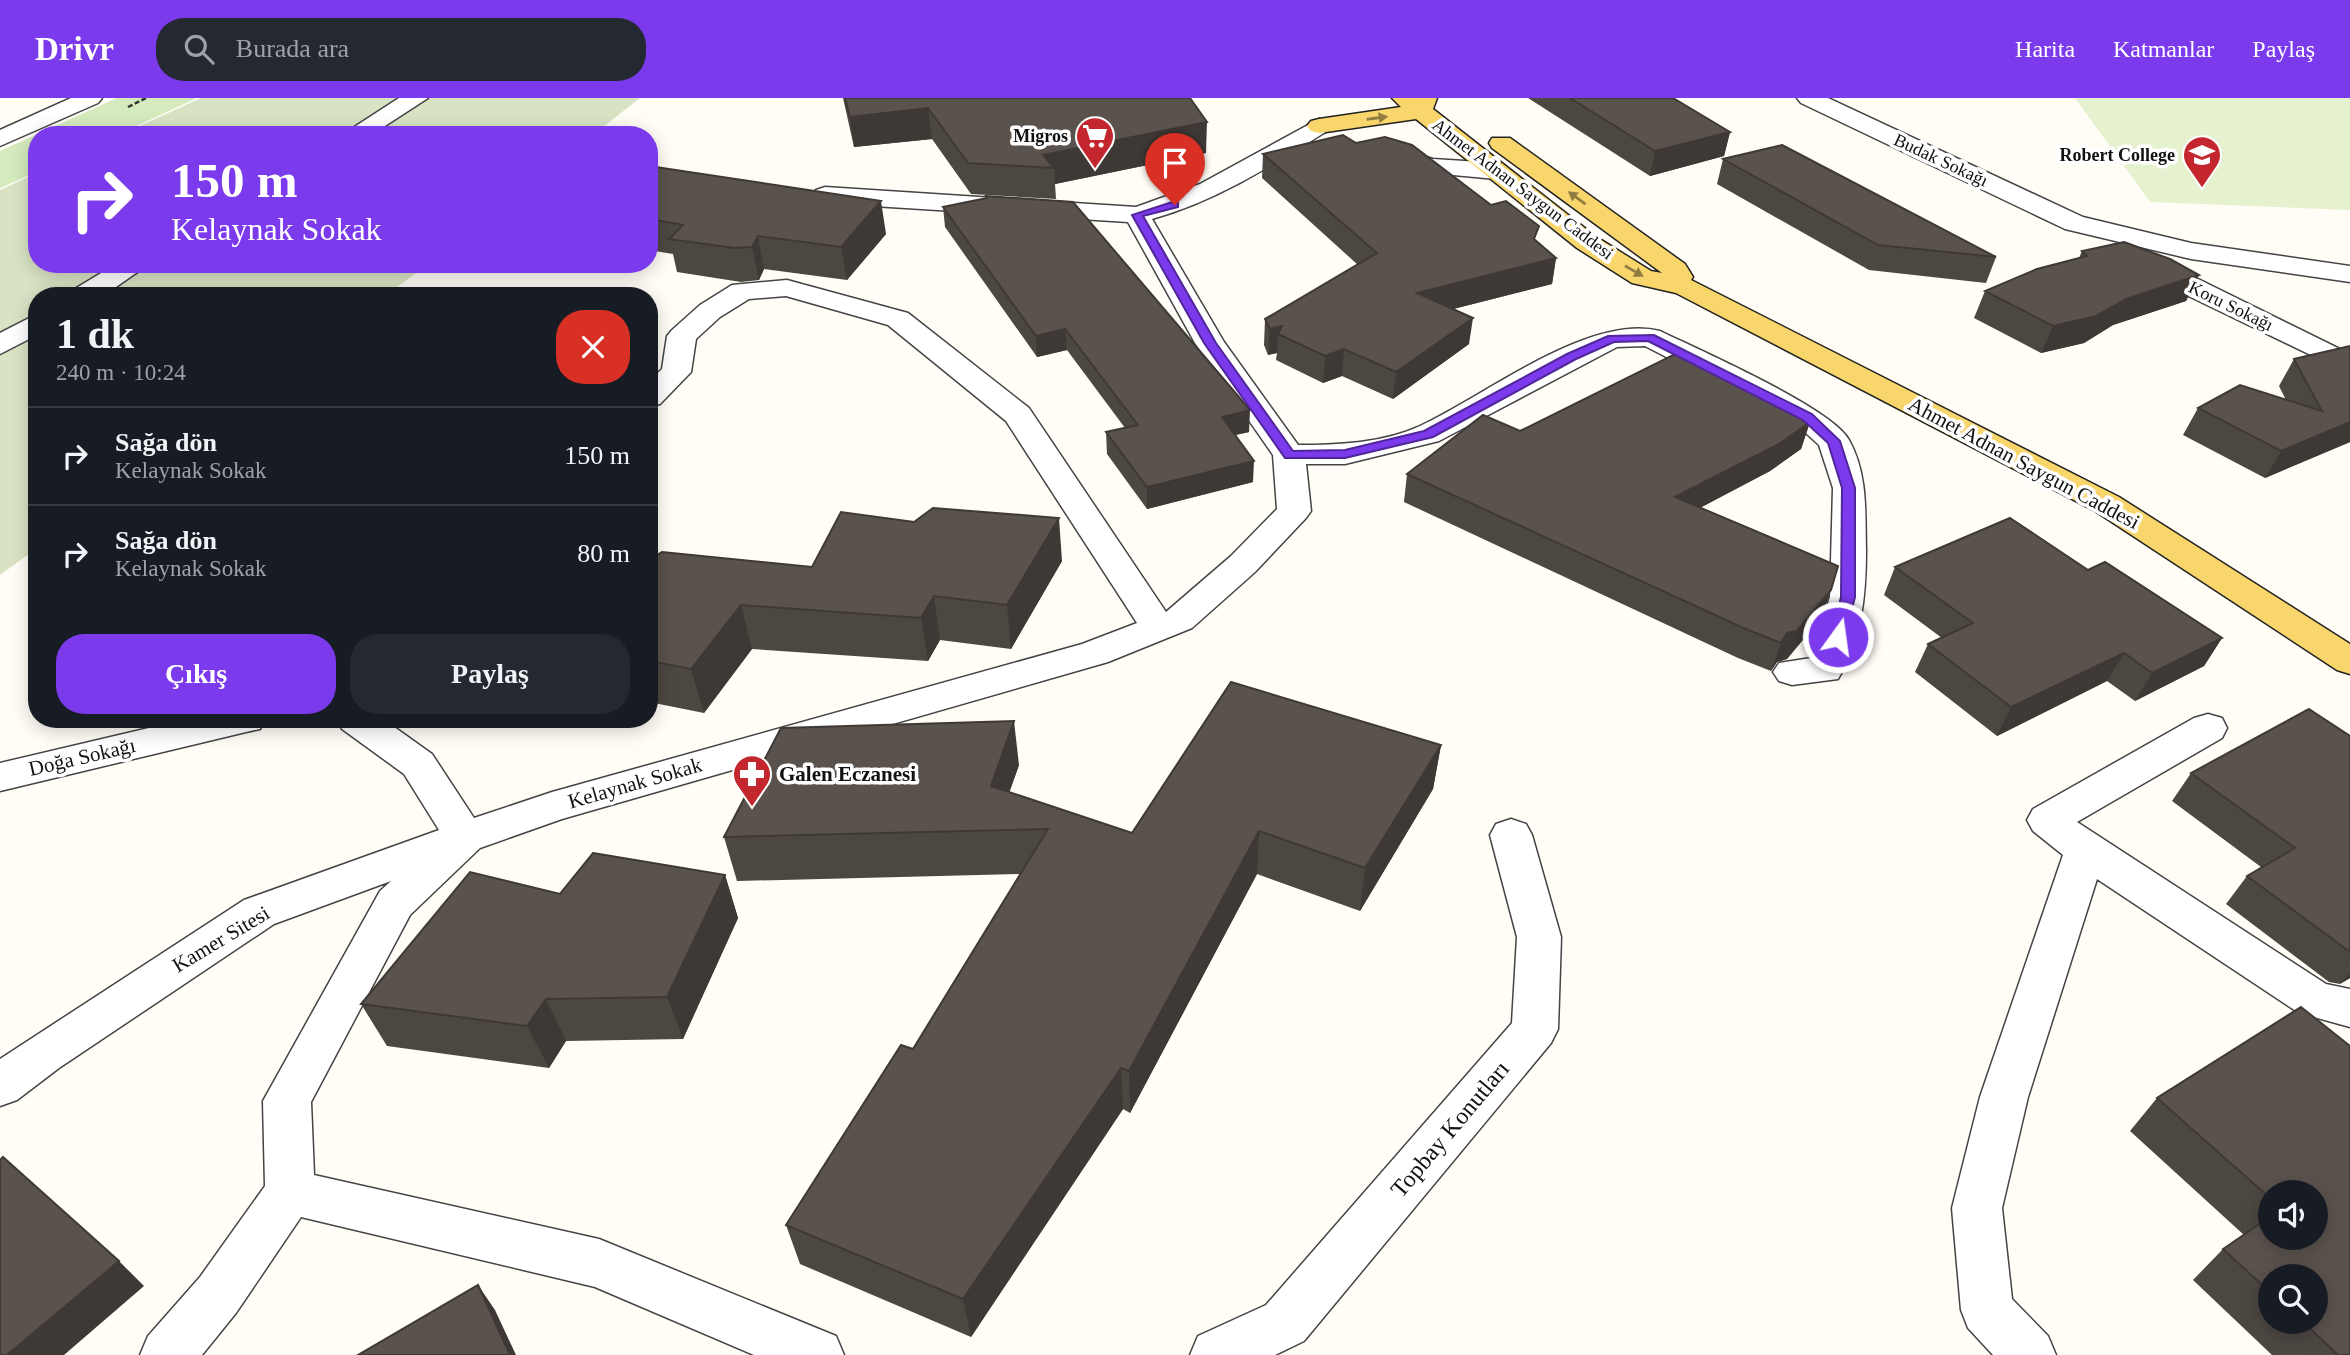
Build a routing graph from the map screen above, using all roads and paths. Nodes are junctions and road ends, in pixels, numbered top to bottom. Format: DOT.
graph roads {
  1 [pos="90,98"];
  2 [pos="416,98"];
  3 [pos="1352,98"];
  4 [pos="1443,98"];
  5 [pos="1809,98"];
  6 [pos="1416,102"];
  7 [pos="28,126"];
  8 [pos="29,126"];
  9 [pos="369,126"];
  10 [pos="1319,126"];
  11 [pos="0,139"];
  12 [pos="1372,149"];
  13 [pos="1496,171"];
  14 [pos="825,195"];
  15 [pos="1137,215"];
  16 [pos="2109,254"];
  17 [pos="121,273"];
  18 [pos="2350,274"];
  19 [pos="98,287"];
  20 [pos="1685,288"];
  21 [pos="28,328"];
  22 [pos="0,345"];
  23 [pos="2350,365"];
  24 [pos="658,389"];
  25 [pos="1289,455"];
  26 [pos="1158,628"];
  27 [pos="2350,660"];
  28 [pos="1792,672"];
  29 [pos="208,728"];
  30 [pos="368,728"];
  31 [pos="2208,728"];
  32 [pos="0,777"];
  33 [pos="1511,835"];
  34 [pos="465,837"];
  35 [pos="2085,850"];
  36 [pos="2350,1009"];
  37 [pos="0,1086"];
  38 [pos="290,1192"];
  39 [pos="167,1355"];
  40 [pos="817,1355"];
  41 [pos="1217,1355"];
  42 [pos="2029,1355"];
  1 -- 8 [label="street"];
  2 -- 9 [label="street"];
  3 -- 10 [label="main road"];
  20 -- 4 [label="main road, Ahmet Adnan Saygun Caddesi, one-way"];
  5 -- 18 [label="street, Budak Sokağı"];
  10 -- 6 [label="main road, one-way"];
  6 -- 13 [label="main road, Ahmet Adnan Saygun Caddesi"];
  7 -- 11 [label="street"];
  10 -- 15 [label="street"];
  12 -- 13 [label="street"];
  13 -- 20 [label="main road, Ahmet Adnan Saygun Caddesi, one-way"];
  14 -- 15 [label="street"];
  15 -- 25 [label="street"];
  16 -- 23 [label="street, Koru Sokağı"];
  17 -- 19 [label="street"];
  20 -- 27 [label="main road, Ahmet Adnan Saygun Caddesi"];
  21 -- 22 [label="street"];
  24 -- 26 [label="street"];
  25 -- 26 [label="street, Kelaynak Sokak"];
  25 -- 28 [label="street"];
  26 -- 34 [label="street, Kelaynak Sokak"];
  29 -- 32 [label="street, Doğa Sokağı"];
  30 -- 34 [label="street"];
  31 -- 35 [label="street"];
  33 -- 41 [label="street, Topbay Konutları"];
  34 -- 37 [label="street, Kamer Sitesi"];
  34 -- 38 [label="street, Kelaynak Sokak"];
  35 -- 36 [label="street"];
  35 -- 42 [label="street"];
  38 -- 39 [label="street"];
  38 -- 40 [label="street"];
}
